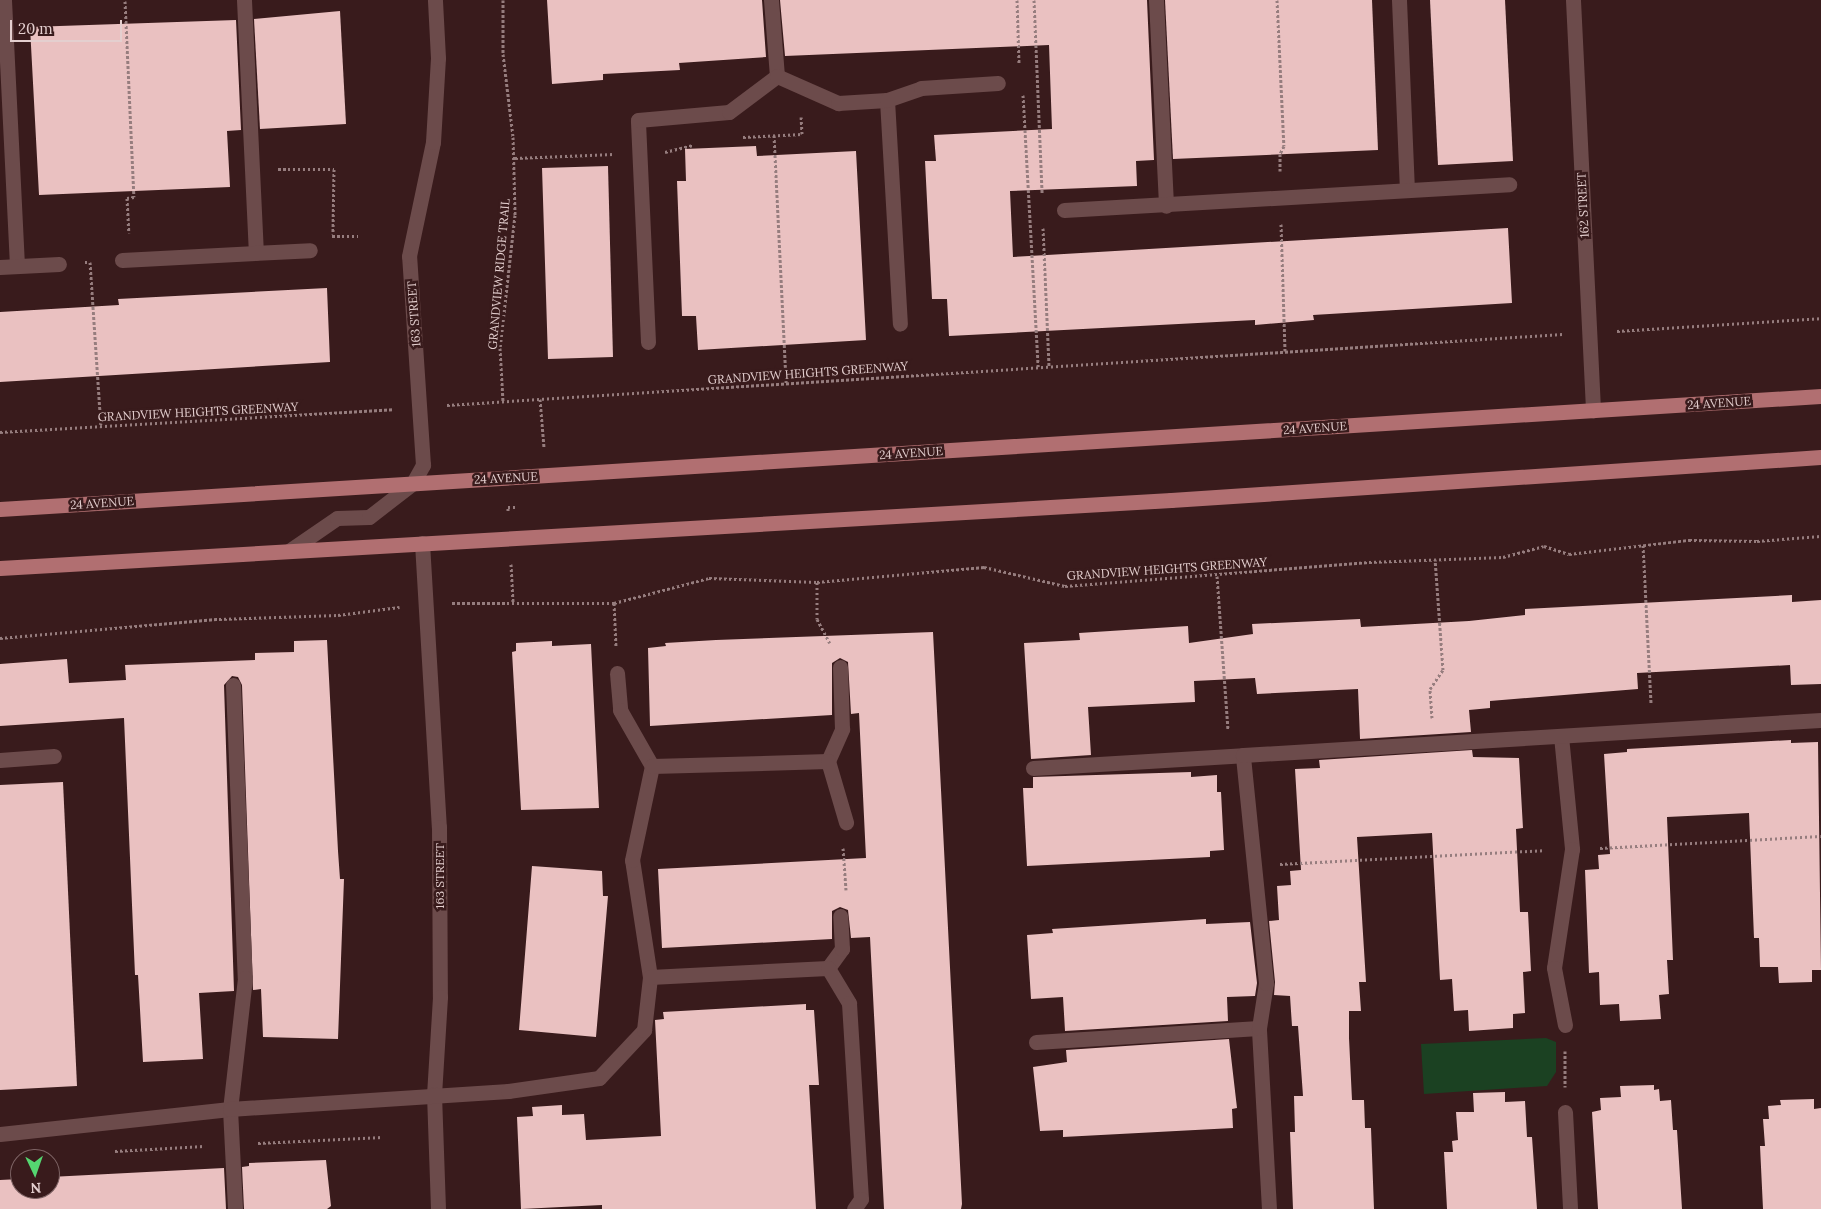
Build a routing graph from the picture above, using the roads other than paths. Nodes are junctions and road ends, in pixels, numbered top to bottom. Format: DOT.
graph roads {
  1 [pos="4,0"];
  2 [pos="244,0"];
  3 [pos="435,0"];
  4 [pos="771,0"];
  5 [pos="1156,0"];
  6 [pos="1399,0"];
  7 [pos="1574,0"];
  8 [pos="777,76"];
  9 [pos="998,83"];
  10 [pos="887,100"];
  11 [pos="1509,184"];
  12 [pos="1407,190"];
  13 [pos="1166,206"];
  14 [pos="1064,210"];
  15 [pos="310,250"];
  16 [pos="256,253"];
  17 [pos="126,260"];
  18 [pos="59,264"];
  19 [pos="0,266"];
  20 [pos="17,266"];
  21 [pos="900,324"];
  22 [pos="648,342"];
  23 [pos="1821,396"];
  24 [pos="1593,411"];
  25 [pos="1821,456"];
  26 [pos="413,483"];
  27 [pos="0,510"];
  28 [pos="422,542"];
  29 [pos="289,551"];
  30 [pos="0,568"];
  31 [pos="840,666"];
  32 [pos="617,673"];
  33 [pos="233,685"];
  34 [pos="1821,720"];
  35 [pos="1561,736"];
  36 [pos="1237,755"];
  37 [pos="54,756"];
  38 [pos="0,760"];
  39 [pos="828,761"];
  40 [pos="652,766"];
  41 [pos="1033,768"];
  42 [pos="846,822"];
  43 [pos="840,916"];
  44 [pos="828,968"];
  45 [pos="650,977"];
  46 [pos="1564,1025"];
  47 [pos="1259,1028"];
  48 [pos="1036,1042"];
  49 [pos="434,1094"];
  50 [pos="230,1109"];
  51 [pos="1565,1112"];
  52 [pos="0,1134"];
  53 [pos="235,1209"];
  54 [pos="438,1209"];
  55 [pos="854,1209"];
  56 [pos="1269,1209"];
  57 [pos="1570,1209"];
  1 -- 20 [label="street"];
  2 -- 16 [label="street"];
  3 -- 26 [label="street, 163 STREET"];
  4 -- 8 [label="street"];
  5 -- 13 [label="street"];
  6 -- 12 [label="street"];
  7 -- 24 [label="street, 162 STREET"];
  8 -- 10 [label="street"];
  8 -- 22 [label="street"];
  9 -- 10 [label="street"];
  10 -- 21 [label="street"];
  11 -- 12 [label="street"];
  12 -- 13 [label="street"];
  13 -- 14 [label="street"];
  15 -- 16 [label="street"];
  16 -- 17 [label="street"];
  18 -- 20 [label="street"];
  19 -- 20 [label="street"];
  23 -- 24 [label="main road, 24 AVENUE"];
  24 -- 26 [label="main road, 24 AVENUE"];
  25 -- 28 [label="main road"];
  26 -- 27 [label="main road, 24 AVENUE"];
  26 -- 29 [label="street, 163 STREET"];
  28 -- 29 [label="main road"];
  28 -- 49 [label="street, 163 STREET"];
  29 -- 30 [label="main road"];
  31 -- 39 [label="street"];
  32 -- 40 [label="street"];
  33 -- 50 [label="street"];
  34 -- 35 [label="street"];
  35 -- 36 [label="street"];
  35 -- 46 [label="street"];
  36 -- 41 [label="street"];
  36 -- 47 [label="street"];
  37 -- 38 [label="street"];
  39 -- 40 [label="street"];
  39 -- 42 [label="street"];
  40 -- 45 [label="street"];
  43 -- 44 [label="street"];
  44 -- 45 [label="street"];
  44 -- 55 [label="street"];
  45 -- 49 [label="street"];
  47 -- 48 [label="street"];
  47 -- 56 [label="street"];
  49 -- 50 [label="street"];
  49 -- 54 [label="street, 163 STREET"];
  50 -- 52 [label="street"];
  50 -- 53 [label="street"];
  51 -- 57 [label="street"];
}
